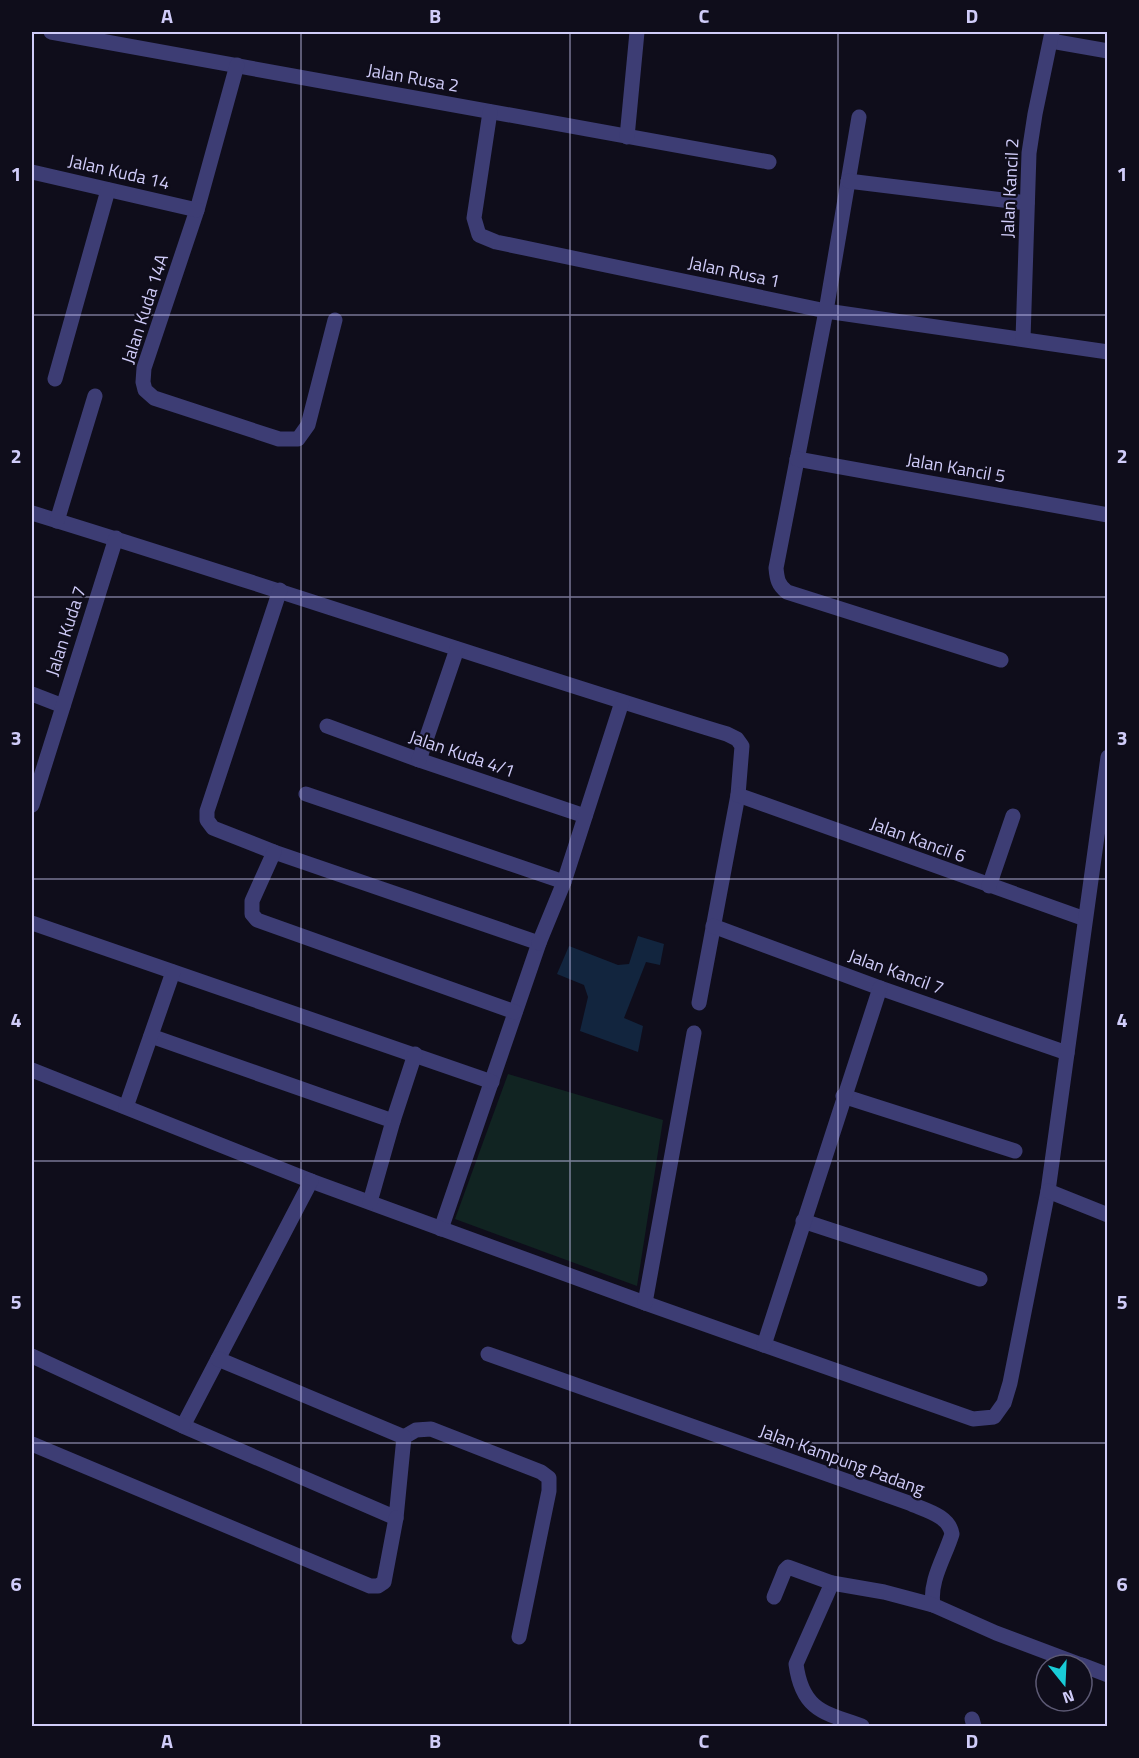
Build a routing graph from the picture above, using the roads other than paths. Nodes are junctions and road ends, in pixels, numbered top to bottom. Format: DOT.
graph roads {
  1 [pos="51,32"];
  2 [pos="637,32"];
  3 [pos="1052,36"];
  4 [pos="1107,51"];
  5 [pos="237,65"];
  6 [pos="490,112"];
  7 [pos="859,117"];
  8 [pos="627,137"];
  9 [pos="769,162"];
  10 [pos="32,172"];
  11 [pos="848,181"];
  12 [pos="108,190"];
  13 [pos="1027,203"];
  14 [pos="197,210"];
  15 [pos="826,311"];
  16 [pos="335,320"];
  17 [pos="1023,339"];
  18 [pos="1107,352"];
  19 [pos="55,379"];
  20 [pos="95,396"];
  21 [pos="798,459"];
  22 [pos="32,513"];
  23 [pos="1107,515"];
  24 [pos="57,521"];
  25 [pos="116,538"];
  26 [pos="280,590"];
  27 [pos="457,649"];
  28 [pos="1001,660"];
  29 [pos="32,694"];
  30 [pos="622,702"];
  31 [pos="63,706"];
  32 [pos="327,726"];
  33 [pos="1107,757"];
  34 [pos="419,760"];
  35 [pos="306,794"];
  36 [pos="738,795"];
  37 [pos="32,805"];
  38 [pos="585,816"];
  39 [pos="1013,816"];
  40 [pos="1103,819"];
  41 [pos="274,852"];
  42 [pos="564,882"];
  43 [pos="989,886"];
  44 [pos="1085,920"];
  45 [pos="32,923"];
  46 [pos="713,926"];
  47 [pos="539,943"];
  48 [pos="173,972"];
  49 [pos="880,988"];
  50 [pos="699,1003"];
  51 [pos="515,1012"];
  52 [pos="694,1033"];
  53 [pos="151,1036"];
  54 [pos="1067,1053"];
  55 [pos="416,1054"];
  56 [pos="32,1070"];
  57 [pos="492,1082"];
  58 [pos="843,1096"];
  59 [pos="126,1107"];
  60 [pos="393,1121"];
  61 [pos="1015,1151"];
  62 [pos="311,1180"];
  63 [pos="1048,1191"];
  64 [pos="370,1202"];
  65 [pos="1107,1215"];
  66 [pos="803,1221"];
  67 [pos="441,1229"];
  68 [pos="980,1279"];
  69 [pos="645,1303"];
  70 [pos="764,1345"];
  71 [pos="488,1354"];
  72 [pos="32,1356"];
  73 [pos="218,1359"];
  74 [pos="183,1426"];
  75 [pos="404,1437"];
  76 [pos="32,1444"];
  77 [pos="396,1518"];
  78 [pos="832,1583"];
  79 [pos="774,1597"];
  80 [pos="933,1605"];
  81 [pos="519,1637"];
  82 [pos="1050,1653"];
  83 [pos="862,1726"];
  1 -- 5 [label="street, Jalan Rusa 2"];
  2 -- 8 [label="street"];
  3 -- 4 [label="street, Jalan Kancil 2"];
  3 -- 13 [label="street, Jalan Kancil 2"];
  5 -- 6 [label="street, Jalan Rusa 2"];
  5 -- 14 [label="street, Jalan Kuda 14A"];
  6 -- 8 [label="street, Jalan Rusa 2"];
  6 -- 15 [label="street, Jalan Rusa 1"];
  7 -- 11 [label="street"];
  8 -- 9 [label="street, Jalan Rusa 2"];
  10 -- 12 [label="street, Jalan Kuda 14"];
  11 -- 13 [label="street"];
  11 -- 15 [label="street"];
  12 -- 14 [label="street, Jalan Kuda 14"];
  12 -- 19 [label="street"];
  13 -- 17 [label="street, Jalan Kancil 2"];
  14 -- 16 [label="street, Jalan Kuda 14A"];
  15 -- 17 [label="street, Jalan Rusa 1"];
  15 -- 21 [label="street"];
  17 -- 18 [label="street, Jalan Rusa 1"];
  20 -- 24 [label="street"];
  21 -- 23 [label="street, Jalan Kancil 5"];
  21 -- 28 [label="street"];
  22 -- 24 [label="street"];
  24 -- 25 [label="street"];
  25 -- 26 [label="street"];
  25 -- 31 [label="street, Jalan Kuda 7"];
  26 -- 27 [label="street"];
  26 -- 41 [label="street"];
  27 -- 30 [label="street"];
  27 -- 34 [label="street"];
  29 -- 31 [label="street"];
  30 -- 36 [label="street"];
  30 -- 38 [label="street"];
  31 -- 37 [label="street, Jalan Kuda 7"];
  32 -- 34 [label="street, Jalan Kuda 4/1"];
  33 -- 40 [label="street"];
  34 -- 38 [label="street, Jalan Kuda 4/1"];
  35 -- 42 [label="street"];
  36 -- 43 [label="street, Jalan Kancil 6"];
  36 -- 46 [label="street"];
  38 -- 42 [label="street"];
  39 -- 43 [label="street"];
  40 -- 44 [label="street"];
  41 -- 47 [label="street"];
  41 -- 51 [label="street"];
  42 -- 47 [label="street"];
  43 -- 44 [label="street, Jalan Kancil 6"];
  44 -- 54 [label="street"];
  45 -- 48 [label="street"];
  46 -- 49 [label="street, Jalan Kancil 7"];
  46 -- 50 [label="street"];
  47 -- 51 [label="street"];
  48 -- 53 [label="street"];
  48 -- 55 [label="street"];
  49 -- 54 [label="street, Jalan Kancil 7"];
  49 -- 58 [label="street"];
  51 -- 57 [label="street"];
  52 -- 69 [label="street"];
  53 -- 59 [label="street"];
  53 -- 60 [label="street"];
  54 -- 63 [label="street"];
  55 -- 57 [label="street"];
  55 -- 60 [label="street"];
  56 -- 59 [label="street"];
  57 -- 67 [label="street"];
  58 -- 61 [label="street"];
  58 -- 66 [label="street"];
  59 -- 62 [label="street"];
  60 -- 64 [label="street"];
  62 -- 64 [label="street"];
  62 -- 73 [label="street"];
  63 -- 65 [label="street"];
  63 -- 70 [label="street"];
  64 -- 67 [label="street"];
  66 -- 68 [label="street"];
  66 -- 70 [label="street"];
  67 -- 69 [label="street"];
  69 -- 70 [label="street"];
  71 -- 80 [label="street, Jalan Kampung Padang"];
  72 -- 74 [label="street"];
  73 -- 74 [label="street"];
  73 -- 75 [label="street"];
  74 -- 77 [label="street"];
  75 -- 77 [label="street"];
  75 -- 81 [label="street"];
  76 -- 77 [label="street"];
  78 -- 79 [label="street"];
  78 -- 80 [label="street"];
  78 -- 83 [label="street"];
  80 -- 82 [label="street"];
}
